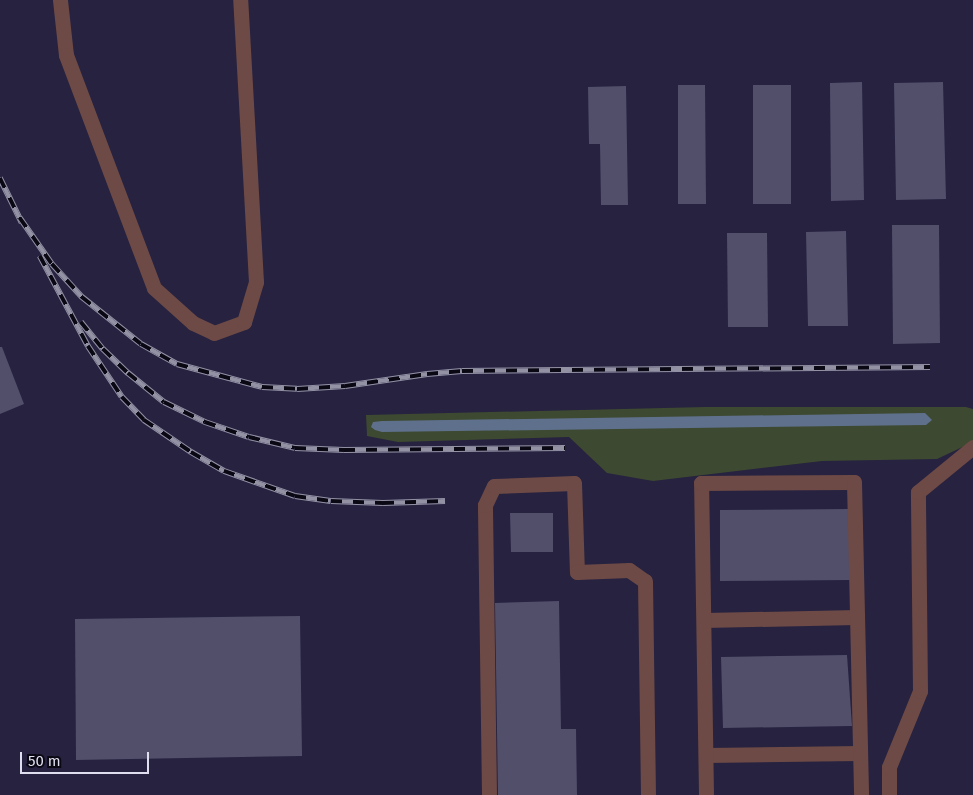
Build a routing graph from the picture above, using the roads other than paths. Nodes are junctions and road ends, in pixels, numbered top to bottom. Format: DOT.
graph roads {
  1 [pos="60,0"];
  2 [pos="240,0"];
  3 [pos="973,448"];
  4 [pos="857,617"];
  5 [pos="704,620"];
  6 [pos="860,753"];
  7 [pos="706,755"];
  8 [pos="489,795"];
  9 [pos="648,795"];
  10 [pos="706,795"];
  11 [pos="861,795"];
  12 [pos="890,795"];
  1 -- 2 [label="lane"];
  3 -- 12 [label="lane"];
  4 -- 5 [label="lane"];
  4 -- 5 [label="lane"];
  4 -- 6 [label="lane"];
  5 -- 7 [label="lane"];
  6 -- 7 [label="lane"];
  6 -- 11 [label="lane"];
  7 -- 10 [label="lane"];
  8 -- 9 [label="lane"];
}
